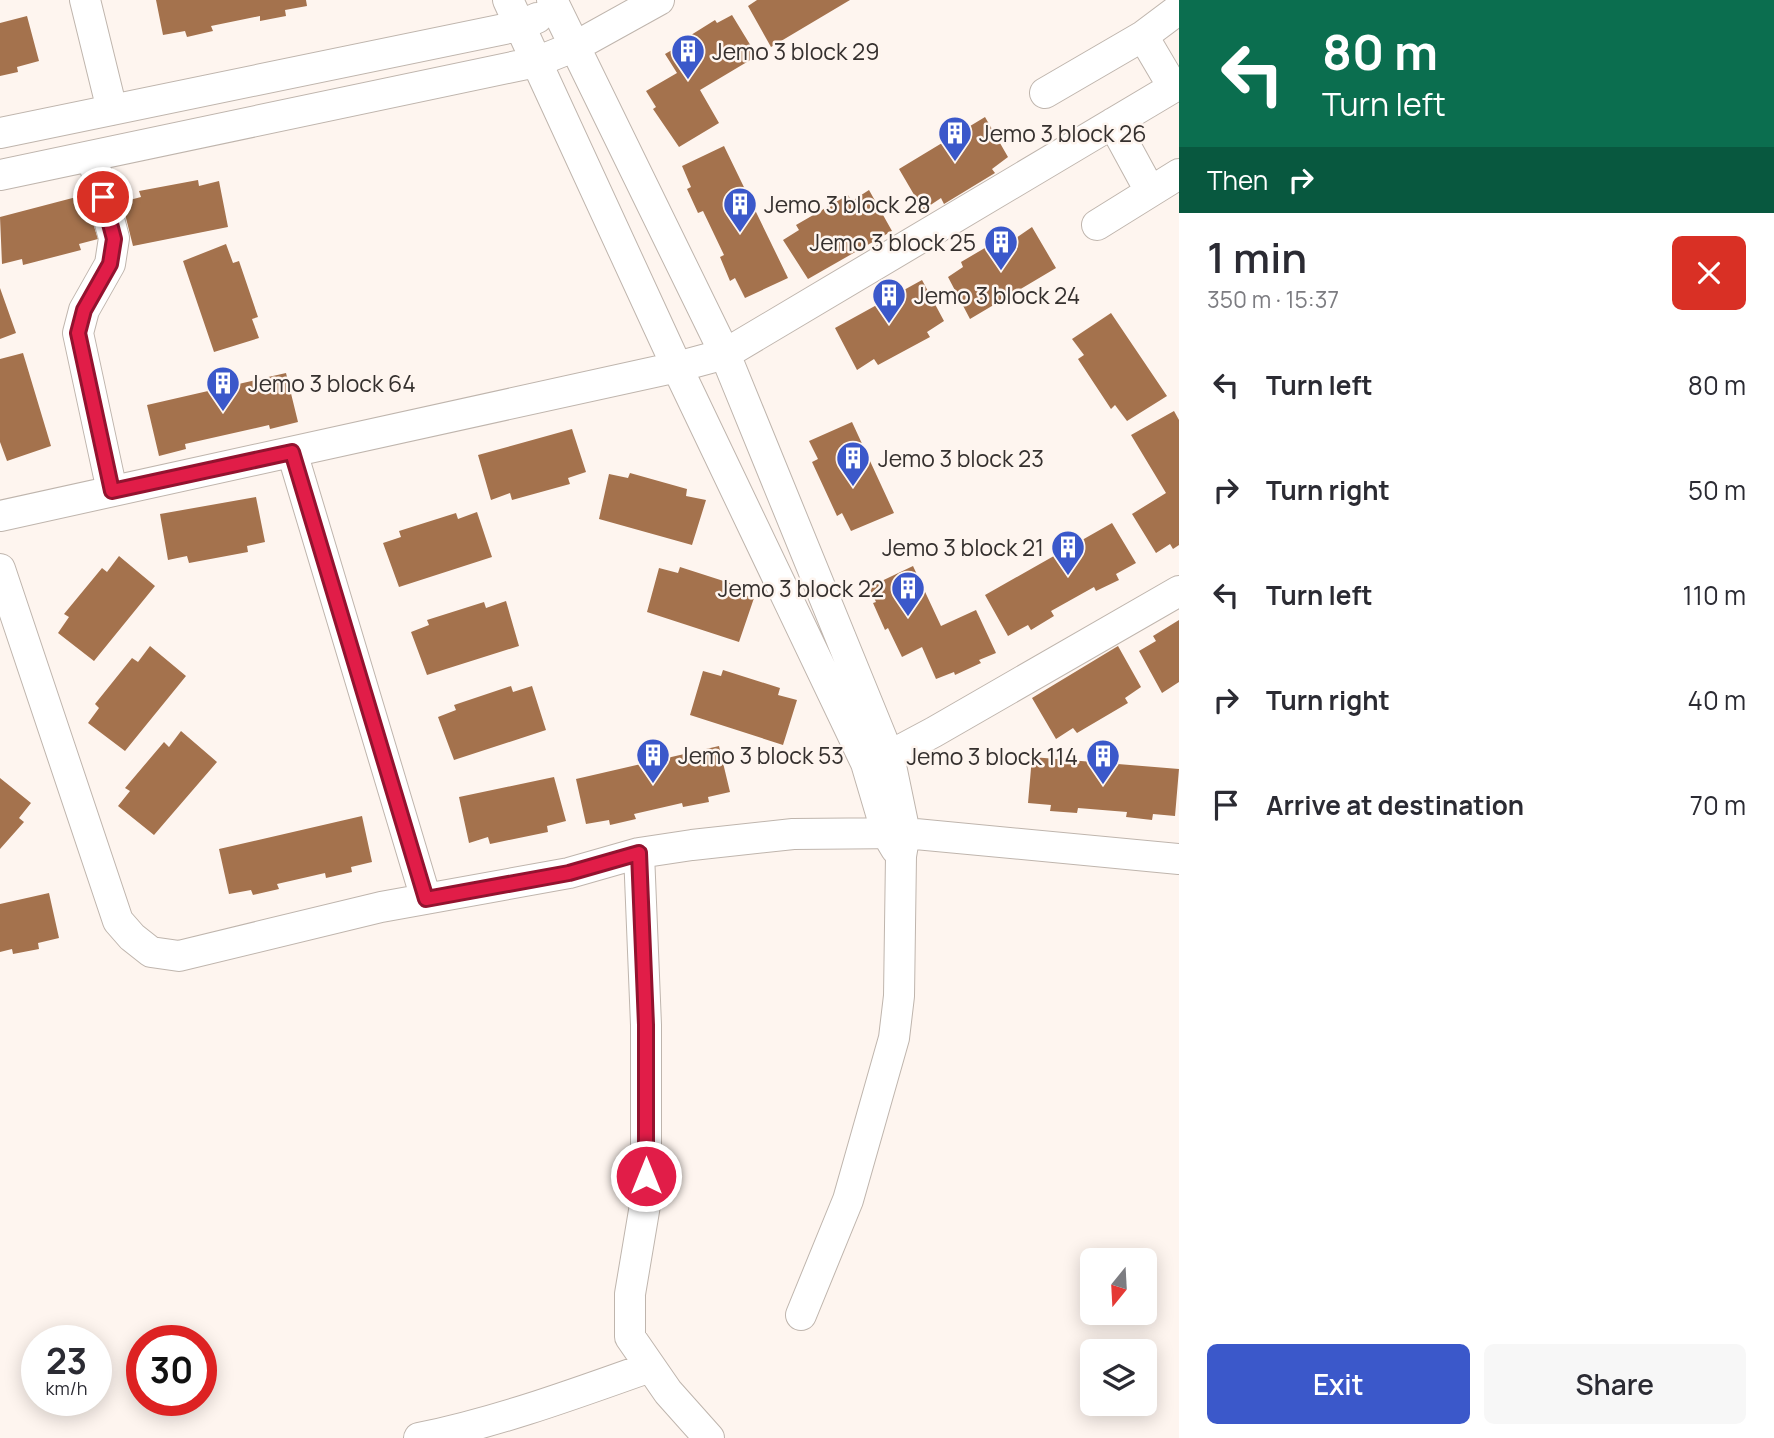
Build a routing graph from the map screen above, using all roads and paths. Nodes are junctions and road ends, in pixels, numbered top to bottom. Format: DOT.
graph roads {
  1 [pos="85,0"];
  2 [pos="659,0"];
  3 [pos="560,3"];
  4 [pos="1179,9"];
  5 [pos="514,13"];
  6 [pos="1143,37"];
  7 [pos="576,46"];
  8 [pos="536,62"];
  9 [pos="1176,85"];
  10 [pos="1045,93"];
  11 [pos="112,110"];
  12 [pos="1113,123"];
  13 [pos="0,133"];
  14 [pos="92,156"];
  15 [pos="1179,174"];
  16 [pos="0,176"];
  17 [pos="1150,191"];
  18 [pos="1097,225"];
  19 [pos="725,354"];
  20 [pos="677,367"];
  21 [pos="292,452"];
  22 [pos="112,491"];
  23 [pos="0,516"];
  24 [pos="0,569"];
  25 [pos="1179,591"];
  26 [pos="877,760"];
  27 [pos="898,841"];
  28 [pos="639,853"];
  29 [pos="1179,859"];
  30 [pos="426,899"];
  31 [pos="801,1315"];
  32 [pos="650,1367"];
  33 [pos="419,1438"];
  34 [pos="709,1438"];
  1 -- 11 [label="street"];
  2 -- 7 [label="street"];
  3 -- 5 [label="street"];
  3 -- 7 [label="street"];
  4 -- 6 [label="street"];
  5 -- 8 [label="street"];
  5 -- 11 [label="street"];
  6 -- 9 [label="street"];
  6 -- 10 [label="street"];
  7 -- 8 [label="street"];
  7 -- 19 [label="street"];
  8 -- 14 [label="street"];
  8 -- 20 [label="street"];
  9 -- 12 [label="street"];
  11 -- 13 [label="street"];
  12 -- 17 [label="street"];
  12 -- 19 [label="street"];
  14 -- 16 [label="street"];
  14 -- 22 [label="street"];
  15 -- 17 [label="street"];
  17 -- 18 [label="street"];
  19 -- 20 [label="street"];
  19 -- 26 [label="street"];
  20 -- 21 [label="street"];
  20 -- 26 [label="street"];
  21 -- 22 [label="street"];
  21 -- 30 [label="street"];
  22 -- 23 [label="street"];
  24 -- 30 [label="street"];
  25 -- 26 [label="street"];
  26 -- 27 [label="street"];
  27 -- 28 [label="street"];
  27 -- 29 [label="street"];
  27 -- 31 [label="street"];
  28 -- 30 [label="street"];
  28 -- 32 [label="street"];
  32 -- 33 [label="street"];
  32 -- 34 [label="street"];
}
